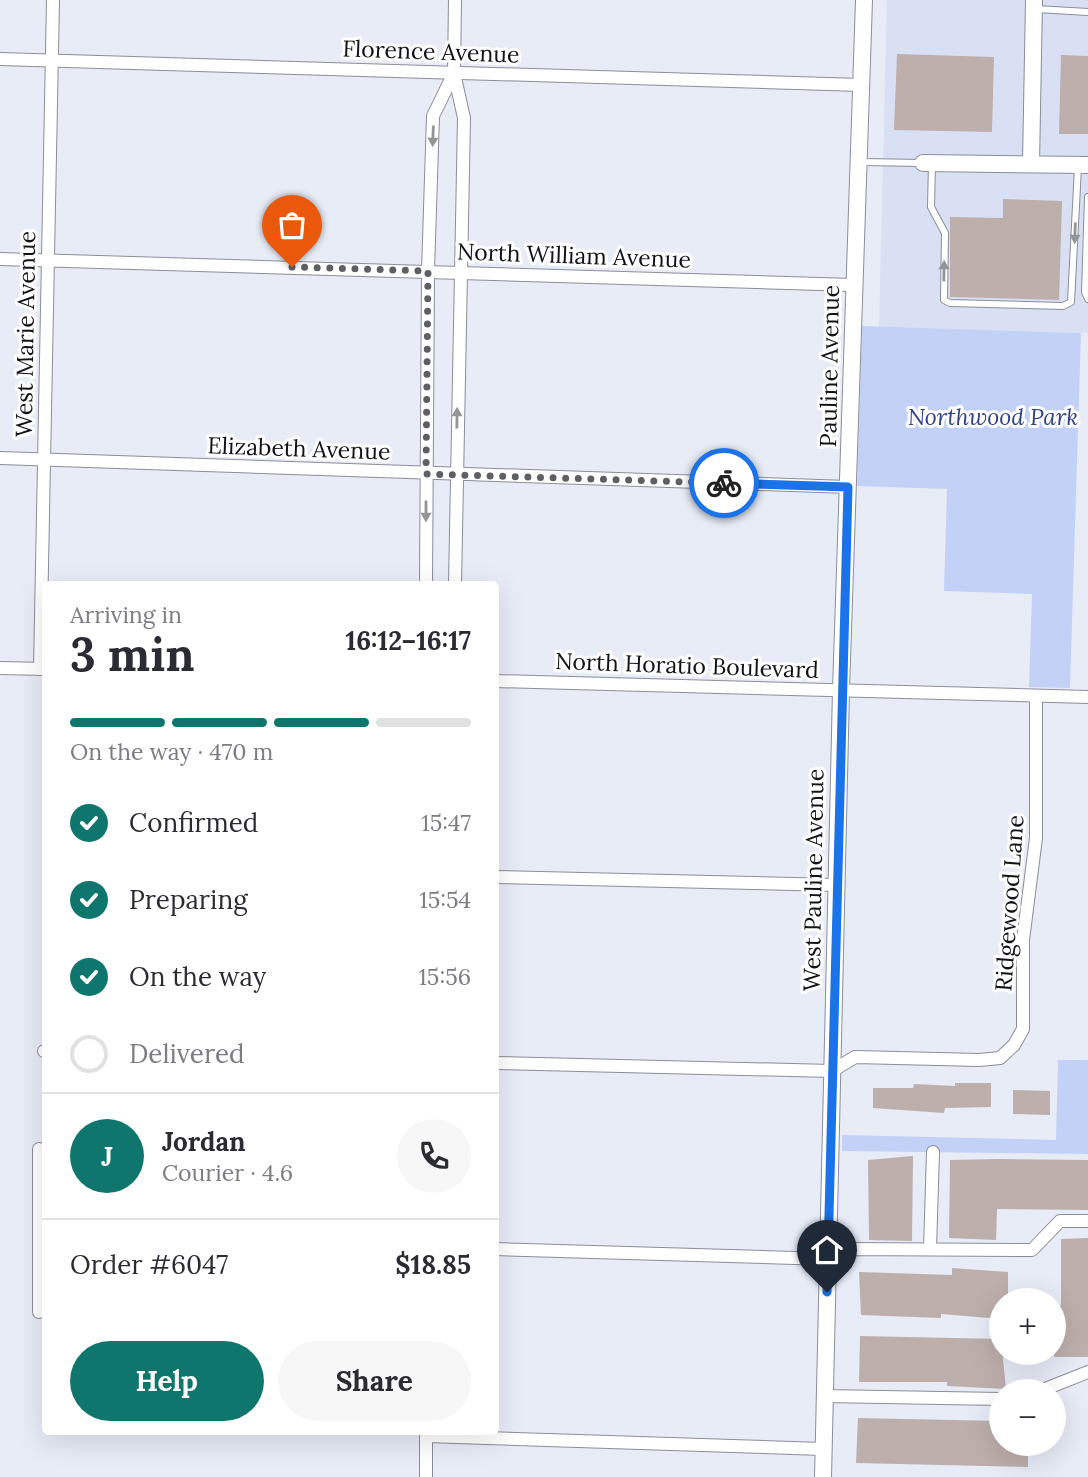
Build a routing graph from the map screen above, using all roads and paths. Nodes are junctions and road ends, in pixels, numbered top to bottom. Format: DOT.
graph roads {
  1 [pos="53,0"];
  2 [pos="455,0"];
  3 [pos="864,0"];
  4 [pos="1034,4"];
  5 [pos="1088,12"];
  6 [pos="0,59"];
  7 [pos="51,60"];
  8 [pos="454,73"];
  9 [pos="861,85"];
  10 [pos="859,162"];
  11 [pos="927,163"];
  12 [pos="1031,164"];
  13 [pos="1083,165"];
  14 [pos="1088,197"];
  15 [pos="1088,220"];
  16 [pos="0,259"];
  17 [pos="48,260"];
  18 [pos="428,271"];
  19 [pos="461,272"];
  20 [pos="853,285"];
  21 [pos="1088,299"];
  22 [pos="0,458"];
  23 [pos="44,460"];
  24 [pos="426,474"];
  25 [pos="456,475"];
  26 [pos="848,487"];
  27 [pos="43,581"];
  28 [pos="426,581"];
  29 [pos="455,581"];
  30 [pos="0,668"];
  31 [pos="42,669"];
  32 [pos="499,681"];
  33 [pos="841,691"];
  34 [pos="1036,696"];
  35 [pos="1088,697"];
  36 [pos="499,877"];
  37 [pos="836,885"];
  38 [pos="499,1063"];
  39 [pos="832,1071"];
  40 [pos="39,1149"];
  41 [pos="933,1152"];
  42 [pos="1088,1221"];
  43 [pos="41,1242"];
  44 [pos="499,1249"];
  45 [pos="930,1250"];
  46 [pos="827,1259"];
  47 [pos="39,1312"];
  48 [pos="1088,1372"];
  49 [pos="1066,1381"];
  50 [pos="824,1396"];
  51 [pos="989,1399"];
  52 [pos="426,1435"];
  53 [pos="452,1435"];
  54 [pos="823,1449"];
  55 [pos="426,1477"];
  56 [pos="823,1477"];
  1 -- 7 [label="street, West Marie Avenue"];
  2 -- 8 [label="street"];
  3 -- 9 [label="street"];
  4 -- 5 [label="lane"];
  4 -- 12 [label="street"];
  6 -- 7 [label="street, Florence Avenue"];
  7 -- 8 [label="street, Florence Avenue"];
  7 -- 17 [label="street, West Marie Avenue"];
  8 -- 9 [label="street, Florence Avenue"];
  8 -- 18 [label="street, one-way"];
  8 -- 19 [label="street"];
  9 -- 10 [label="street, Pauline Avenue"];
  10 -- 11 [label="lane"];
  10 -- 20 [label="street, Pauline Avenue"];
  11 -- 12 [label="street"];
  13 -- 11 [label="lane, one-way"];
  12 -- 13 [label="street"];
  14 -- 15 [label="lane"];
  15 -- 21 [label="lane"];
  16 -- 17 [label="street, North William Avenue"];
  17 -- 18 [label="street, North William Avenue"];
  17 -- 23 [label="street, West Marie Avenue"];
  18 -- 19 [label="street, North William Avenue"];
  18 -- 24 [label="street"];
  19 -- 20 [label="street, North William Avenue"];
  25 -- 19 [label="street, one-way"];
  20 -- 26 [label="street, Pauline Avenue"];
  22 -- 23 [label="street, Elizabeth Avenue"];
  23 -- 24 [label="street, Elizabeth Avenue"];
  23 -- 27 [label="street, West Marie Avenue"];
  24 -- 25 [label="street, Elizabeth Avenue"];
  24 -- 28 [label="street, one-way"];
  25 -- 26 [label="street, Elizabeth Avenue"];
  25 -- 29 [label="street"];
  26 -- 33 [label="street, Pauline Avenue"];
  30 -- 31 [label="street"];
  32 -- 33 [label="street, North Horatio Boulevard"];
  33 -- 34 [label="street, North Horatio Boulevard"];
  33 -- 37 [label="street, West Pauline Avenue"];
  34 -- 35 [label="street, North Horatio Boulevard"];
  34 -- 39 [label="street, Ridgewood Lane"];
  36 -- 37 [label="street"];
  37 -- 39 [label="street, West Pauline Avenue"];
  38 -- 39 [label="street"];
  39 -- 46 [label="street"];
  40 -- 43 [label="street"];
  41 -- 45 [label="street"];
  42 -- 45 [label="street"];
  43 -- 47 [label="street"];
  44 -- 46 [label="street"];
  45 -- 46 [label="street"];
  46 -- 50 [label="street"];
  48 -- 49 [label="street"];
  50 -- 51 [label="street"];
  50 -- 54 [label="street"];
  52 -- 55 [label="street"];
  53 -- 54 [label="street"];
  54 -- 56 [label="street"];
}
